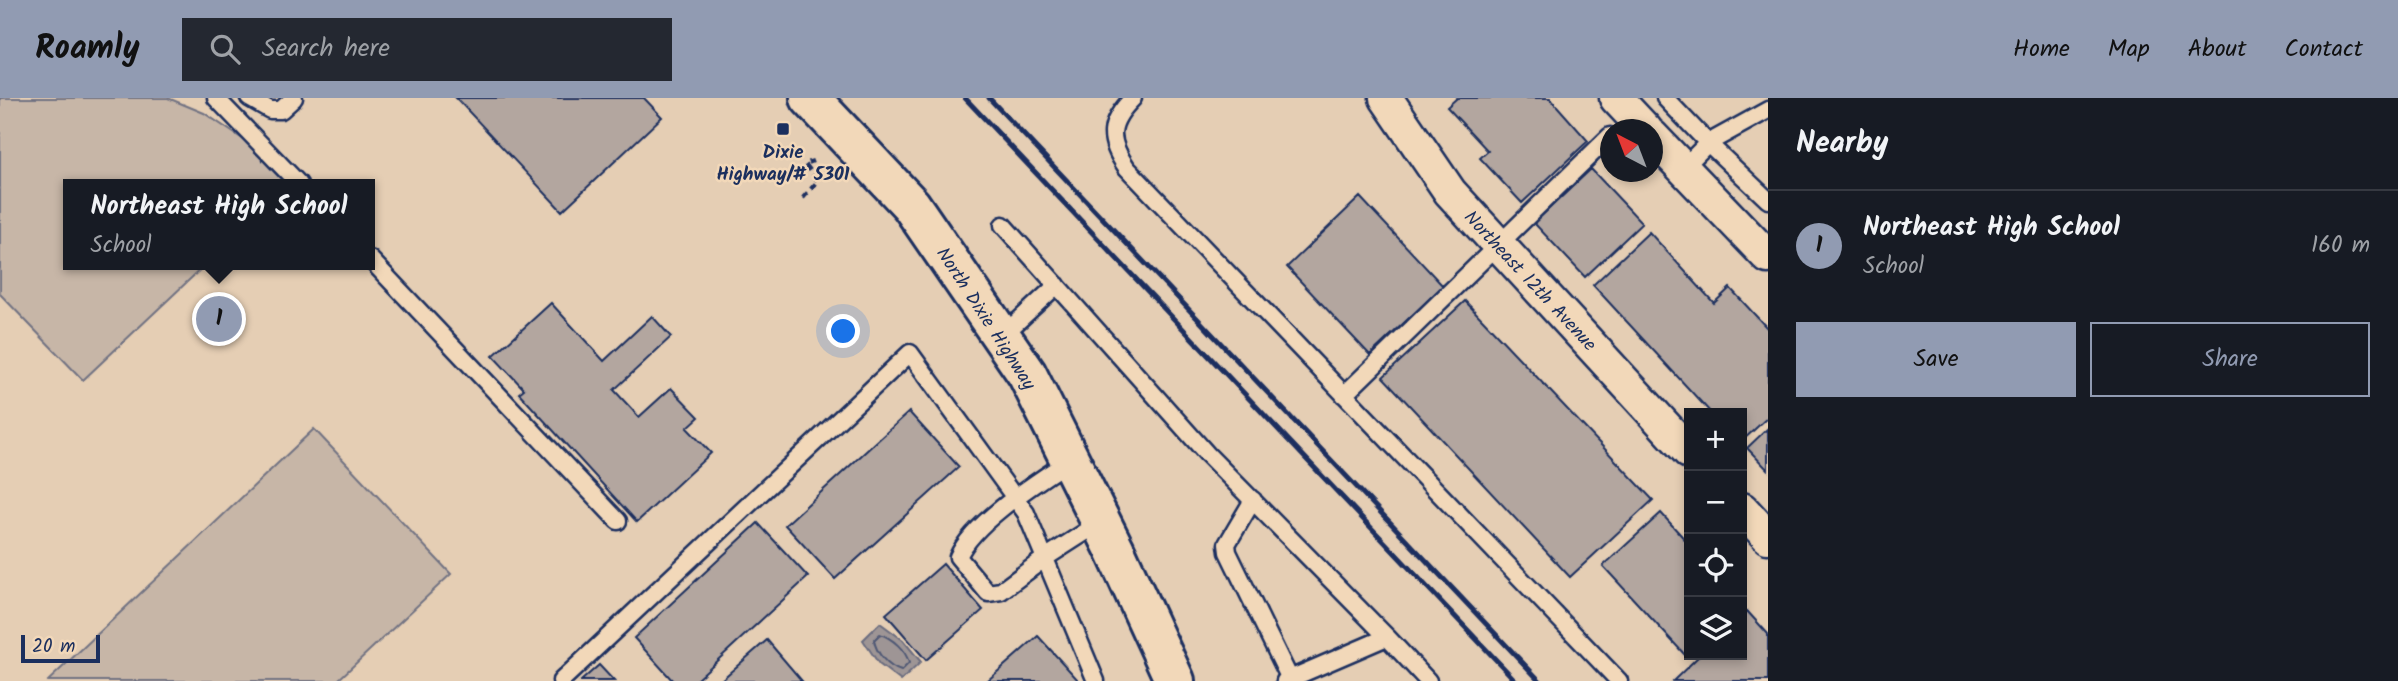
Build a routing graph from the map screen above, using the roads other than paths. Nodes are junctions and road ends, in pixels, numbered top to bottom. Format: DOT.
graph roads {
  1 [pos="216,98"];
  2 [pos="250,98"];
  3 [pos="294,98"];
  4 [pos="810,98"];
  5 [pos="1133,98"];
  6 [pos="1386,98"];
  7 [pos="1665,98"];
  8 [pos="1768,110"];
  9 [pos="1708,143"];
  10 [pos="1600,151"];
  11 [pos="1663,152"];
  12 [pos="1683,168"];
  13 [pos="294,179"];
  14 [pos="1768,200"];
  15 [pos="1003,225"];
  16 [pos="1498,244"];
  17 [pos="1768,257"];
  18 [pos="375,265"];
  19 [pos="1057,285"];
  20 [pos="1001,337"];
  21 [pos="1344,395"];
  22 [pos="1684,447"];
  23 [pos="1070,460"];
  24 [pos="1015,497"];
  25 [pos="1252,500"];
  26 [pos="1747,514"];
  27 [pos="618,521"];
  28 [pos="1101,522"];
  29 [pos="1768,537"];
  30 [pos="1045,558"];
  31 [pos="1387,637"];
  32 [pos="1287,680"];
  33 [pos="561,681"];
  34 [pos="1096,681"];
  35 [pos="1175,681"];
  36 [pos="1428,681"];
  37 [pos="1619,681"];
  1 -- 13 [label="lane"];
  2 -- 3 [label="lane"];
  4 -- 20 [label="main road, North Dixie Highway"];
  5 -- 21 [label="lane"];
  6 -- 16 [label="street, Northeast 12th Avenue"];
  7 -- 9 [label="lane"];
  8 -- 9 [label="lane"];
  9 -- 12 [label="lane"];
  9 -- 14 [label="lane"];
  10 -- 16 [label="lane"];
  11 -- 12 [label="street"];
  12 -- 17 [label="street"];
  15 -- 19 [label="lane"];
  16 -- 21 [label="lane"];
  16 -- 22 [label="street, Northeast 12th Avenue"];
  18 -- 27 [label="lane"];
  19 -- 20 [label="lane"];
  19 -- 25 [label="lane"];
  20 -- 23 [label="main road, North Dixie Highway"];
  21 -- 37 [label="lane"];
  23 -- 24 [label="lane"];
  23 -- 28 [label="main road, North Dixie Highway"];
  24 -- 30 [label="lane"];
  24 -- 30 [label="lane"];
  24 -- 33 [label="lane"];
  25 -- 31 [label="lane"];
  25 -- 32 [label="lane"];
  26 -- 29 [label="street"];
  28 -- 30 [label="lane"];
  28 -- 35 [label="main road, North Dixie Highway"];
  30 -- 34 [label="lane"];
  31 -- 32 [label="lane"];
  31 -- 36 [label="lane"];
}
